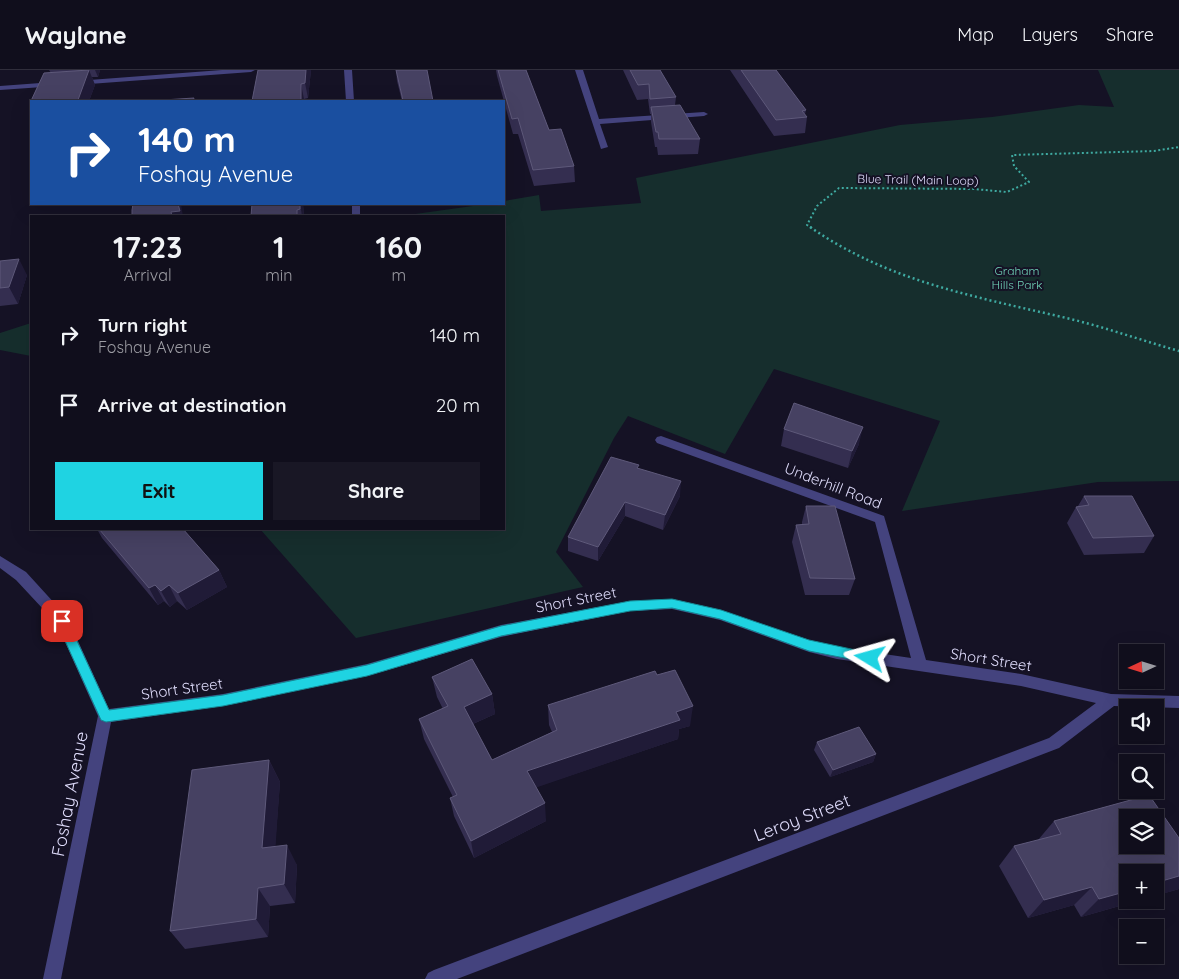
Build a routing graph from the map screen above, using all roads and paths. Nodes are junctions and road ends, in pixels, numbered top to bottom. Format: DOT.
graph roads {
  1 [pos="250,70"];
  2 [pos="348,70"];
  3 [pos="579,70"];
  4 [pos="0,88"];
  5 [pos="350,100"];
  6 [pos="704,114"];
  7 [pos="596,122"];
  8 [pos="604,147"];
  9 [pos="1179,147"];
  10 [pos="356,205"];
  11 [pos="356,215"];
  12 [pos="1179,351"];
  13 [pos="661,440"];
  14 [pos="0,561"];
  15 [pos="920,665"];
  16 [pos="1111,700"];
  17 [pos="1178,704"];
  18 [pos="106,716"];
  19 [pos="52,979"];
  20 [pos="434,979"];
  1 -- 4 [label="street"];
  2 -- 5 [label="street"];
  3 -- 7 [label="street"];
  6 -- 7 [label="street"];
  7 -- 8 [label="street"];
  9 -- 12 [label="path, Blue Trail (Main Loop)"];
  10 -- 11 [label="street"];
  13 -- 15 [label="street, Underhill Road"];
  14 -- 18 [label="street, Foshay Avenue"];
  15 -- 16 [label="street, Short Street"];
  15 -- 18 [label="street, Short Street"];
  16 -- 17 [label="street"];
  16 -- 20 [label="street, Leroy Street"];
  18 -- 19 [label="street, Foshay Avenue"];
}
